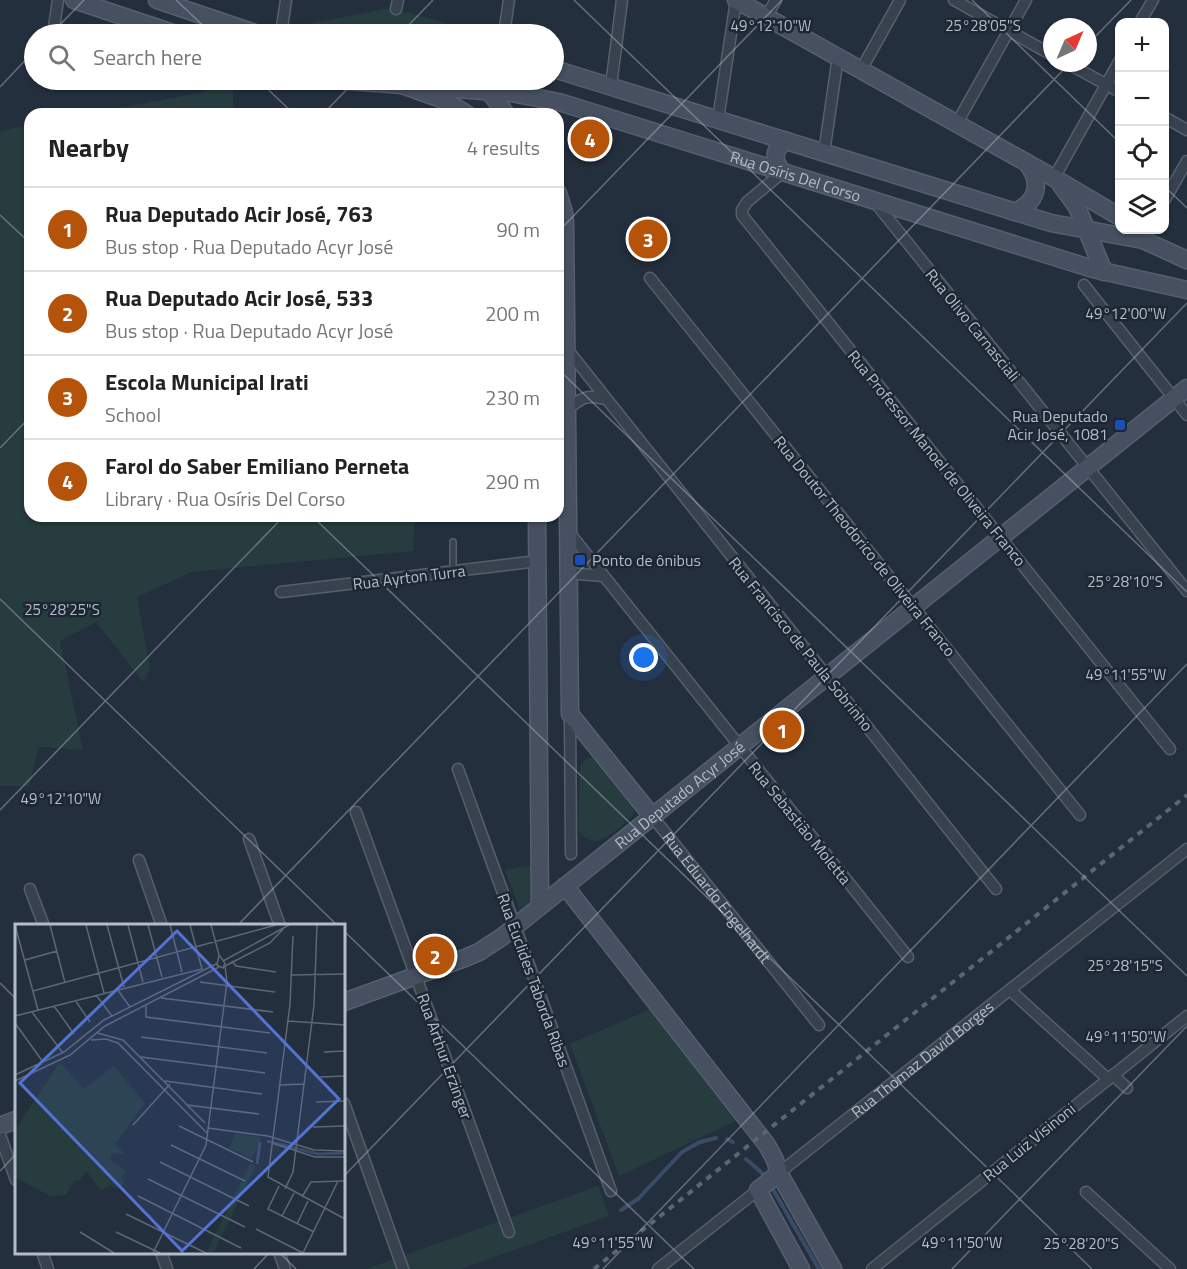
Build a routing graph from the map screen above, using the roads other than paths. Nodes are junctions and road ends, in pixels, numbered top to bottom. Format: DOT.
graph roads {
  1 [pos="58,0"];
  2 [pos="74,0"];
  3 [pos="123,0"];
  4 [pos="286,0"];
  5 [pos="509,0"];
  6 [pos="622,0"];
  7 [pos="736,0"];
  8 [pos="776,0"];
  9 [pos="900,0"];
  10 [pos="954,0"];
  11 [pos="1026,0"];
  12 [pos="1153,0"];
  13 [pos="166,1"];
  14 [pos="100,3"];
  15 [pos="126,17"];
  16 [pos="766,17"];
  17 [pos="1142,18"];
  18 [pos="54,24"];
  19 [pos="147,24"];
  20 [pos="230,24"];
  21 [pos="282,24"];
  22 [pos="505,24"];
  23 [pos="1008,31"];
  24 [pos="1043,50"];
  25 [pos="838,57"];
  26 [pos="1115,68"];
  27 [pos="861,70"];
  28 [pos="564,72"];
  29 [pos="1083,72"];
  30 [pos="1106,85"];
  31 [pos="611,86"];
  32 [pos="416,90"];
  33 [pos="489,90"];
  34 [pos="508,90"];
  35 [pos="1115,90"];
  36 [pos="457,108"];
  37 [pos="502,108"];
  38 [pos="559,108"];
  39 [pos="564,110"];
  40 [pos="718,120"];
  41 [pos="1169,120"];
  42 [pos="957,123"];
  43 [pos="753,130"];
  44 [pos="1187,130"];
  45 [pos="787,141"];
  46 [pos="824,153"];
  47 [pos="742,159"];
  48 [pos="1187,160"];
  49 [pos="1027,163"];
  50 [pos="783,172"];
  51 [pos="1054,178"];
  52 [pos="1169,192"];
  53 [pos="873,200"];
  54 [pos="903,209"];
  55 [pos="1014,212"];
  56 [pos="564,213"];
  57 [pos="1115,215"];
  58 [pos="895,227"];
  59 [pos="1086,230"];
  60 [pos="1115,232"];
  61 [pos="1144,234"];
  62 [pos="1187,260"];
  63 [pos="1104,272"];
  64 [pos="650,278"];
  65 [pos="1084,285"];
  66 [pos="1187,290"];
  67 [pos="566,348"];
  68 [pos="564,364"];
  69 [pos="564,379"];
  70 [pos="590,379"];
  71 [pos="564,391"];
  72 [pos="1180,393"];
  73 [pos="605,399"];
  74 [pos="567,410"];
  75 [pos="1187,414"];
  76 [pos="1088,467"];
  77 [pos="537,522"];
  78 [pos="568,531"];
  79 [pos="1001,537"];
  80 [pos="453,542"];
  81 [pos="538,561"];
  82 [pos="453,571"];
  83 [pos="568,573"];
  84 [pos="603,576"];
  85 [pos="1187,591"];
  86 [pos="281,592"];
  87 [pos="913,607"];
  88 [pos="826,677"];
  89 [pos="570,714"];
  90 [pos="739,746"];
  91 [pos="1170,749"];
  92 [pos="458,769"];
  93 [pos="356,812"];
  94 [pos="1080,815"];
  95 [pos="652,816"];
  96 [pos="249,839"];
  97 [pos="1187,849"];
  98 [pos="571,854"];
  99 [pos="139,860"];
  100 [pos="565,886"];
  101 [pos="30,889"];
  102 [pos="996,889"];
  103 [pos="540,906"];
  104 [pos="43,924"];
  105 [pos="161,924"];
  106 [pos="279,924"];
  107 [pos="515,926"];
  108 [pos="908,957"];
  109 [pos="416,976"];
  110 [pos="1010,990"];
  111 [pos="345,1002"];
  112 [pos="1187,1016"];
  113 [pos="819,1026"];
  114 [pos="1111,1077"];
  115 [pos="1127,1088"];
  116 [pos="345,1106"];
  117 [pos="15,1120"];
  118 [pos="0,1126"];
  119 [pos="0,1135"];
  120 [pos="779,1173"];
  121 [pos="15,1177"];
  122 [pos="758,1190"];
  123 [pos="611,1191"];
  124 [pos="1086,1192"];
  125 [pos="509,1232"];
  126 [pos="43,1254"];
  127 [pos="162,1254"];
  128 [pos="280,1254"];
  129 [pos="48,1269"];
  130 [pos="167,1269"];
  131 [pos="285,1269"];
  132 [pos="403,1269"];
  133 [pos="658,1269"];
  134 [pos="801,1269"];
  135 [pos="833,1269"];
  136 [pos="872,1269"];
  137 [pos="1170,1269"];
  1 -- 18 [label="street"];
  2 -- 14 [label="street"];
  3 -- 15 [label="street"];
  4 -- 21 [label="street"];
  5 -- 22 [label="street"];
  6 -- 31 [label="street"];
  7 -- 16 [label="street"];
  7 -- 40 [label="street"];
  8 -- 16 [label="street"];
  9 -- 27 [label="street"];
  10 -- 23 [label="street"];
  11 -- 23 [label="street"];
  12 -- 17 [label="street"];
  13 -- 20 [label="street"];
  14 -- 15 [label="street"];
  15 -- 19 [label="street"];
  16 -- 25 [label="street"];
  23 -- 24 [label="street"];
  23 -- 42 [label="street"];
  25 -- 27 [label="street"];
  25 -- 46 [label="street"];
  26 -- 30 [label="street"];
  27 -- 42 [label="street"];
  28 -- 31 [label="street, Rua Osíris Del Corso"];
  29 -- 30 [label="street"];
  30 -- 35 [label="street"];
  30 -- 51 [label="street"];
  31 -- 40 [label="street, Rua Osíris Del Corso"];
  32 -- 36 [label="street"];
  33 -- 37 [label="street"];
  34 -- 38 [label="street, Rua Osíris Del Corso"];
  39 -- 47 [label="street, Rua Osíris Del Corso"];
  40 -- 43 [label="street, Rua Osíris Del Corso"];
  41 -- 44 [label="street"];
  42 -- 49 [label="street"];
  43 -- 45 [label="street, Rua Osíris Del Corso"];
  43 -- 47 [label="street"];
  45 -- 46 [label="street, Rua Osíris Del Corso"];
  45 -- 50 [label="street"];
  46 -- 55 [label="street, Rua Osíris Del Corso"];
  47 -- 50 [label="street, Rua Osíris Del Corso"];
  48 -- 52 [label="street"];
  49 -- 51 [label="street"];
  49 -- 55 [label="street"];
  50 -- 53 [label="street, Rua Osíris Del Corso"];
  50 -- 79 [label="street, Rua Professor Manoel de Oliveira Franco"];
  51 -- 57 [label="street"];
  51 -- 59 [label="street"];
  53 -- 54 [label="street, Rua Osíris Del Corso"];
  53 -- 58 [label="street, Rua Olivo Carnasciali"];
  54 -- 58 [label="street"];
  54 -- 63 [label="street, Rua Osíris Del Corso"];
  55 -- 59 [label="street, Rua Osíris Del Corso"];
  56 -- 67 [label="street"];
  58 -- 76 [label="street, Rua Olivo Carnasciali"];
  59 -- 60 [label="street, Rua Osíris Del Corso"];
  59 -- 63 [label="street"];
  61 -- 62 [label="street, Rua Osíris Del Corso"];
  63 -- 66 [label="street, Rua Osíris Del Corso"];
  64 -- 87 [label="street, Rua Doutor Theodorico de Oliveira Franco"];
  65 -- 72 [label="street"];
  67 -- 68 [label="street"];
  67 -- 70 [label="street, Rua Francisco de Paula Sobrinho"];
  69 -- 70 [label="street"];
  70 -- 73 [label="street, Rua Francisco de Paula Sobrinho"];
  71 -- 74 [label="street"];
  72 -- 75 [label="street"];
  72 -- 76 [label="street, Rua Deputado Acyr José"];
  73 -- 74 [label="street"];
  73 -- 88 [label="street, Rua Francisco de Paula Sobrinho"];
  74 -- 78 [label="street"];
  76 -- 79 [label="street, Rua Deputado Acyr José"];
  76 -- 85 [label="street, Rua Olivo Carnasciali"];
  77 -- 81 [label="street"];
  78 -- 83 [label="street"];
  78 -- 84 [label="street, Rua Sebastião Moletta"];
  79 -- 87 [label="street, Rua Deputado Acyr José"];
  79 -- 91 [label="street, Rua Professor Manoel de Oliveira Franco"];
  80 -- 82 [label="lane"];
  81 -- 82 [label="street, Rua Ayrton Turra"];
  81 -- 83 [label="street"];
  81 -- 103 [label="street"];
  82 -- 86 [label="street, Rua Ayrton Turra"];
  83 -- 84 [label="street"];
  83 -- 89 [label="street"];
  84 -- 90 [label="street, Rua Sebastião Moletta"];
  87 -- 88 [label="street, Rua Deputado Acyr José"];
  87 -- 94 [label="street, Rua Doutor Theodorico de Oliveira Franco"];
  88 -- 90 [label="street, Rua Deputado Acyr José"];
  88 -- 102 [label="street, Rua Francisco de Paula Sobrinho"];
  89 -- 95 [label="street, Rua Eduardo Engelhardt"];
  89 -- 98 [label="street"];
  90 -- 95 [label="street, Rua Deputado Acyr José"];
  90 -- 108 [label="street, Rua Sebastião Moletta"];
  92 -- 107 [label="street, Rua Euclides Taborda Ribas"];
  93 -- 109 [label="street, Rua Arthur Erzinger"];
  95 -- 100 [label="street, Rua Deputado Acyr José"];
  95 -- 113 [label="street, Rua Eduardo Engelhardt"];
  96 -- 106 [label="street"];
  97 -- 110 [label="street, Rua Thomaz David Borges"];
  99 -- 105 [label="street"];
  100 -- 103 [label="street, Rua Deputado Acyr José"];
  100 -- 120 [label="street"];
  101 -- 104 [label="street"];
  103 -- 107 [label="street, Rua Deputado Acyr José"];
  107 -- 109 [label="street, Rua Deputado Acyr José"];
  107 -- 123 [label="street, Rua Euclides Taborda Ribas"];
  109 -- 111 [label="street, Rua Deputado Acyr José"];
  109 -- 125 [label="street, Rua Arthur Erzinger"];
  110 -- 114 [label="street"];
  110 -- 120 [label="street, Rua Thomaz David Borges"];
  112 -- 114 [label="street, Rua Luiz Visinoni"];
  114 -- 115 [label="street"];
  114 -- 136 [label="street, Rua Luiz Visinoni"];
  116 -- 132 [label="street"];
  117 -- 118 [label="street"];
  119 -- 121 [label="street"];
  120 -- 122 [label="street, Rua Thomaz David Borges"];
  120 -- 135 [label="street"];
  122 -- 133 [label="street, Rua Thomaz David Borges"];
  122 -- 134 [label="street"];
  124 -- 137 [label="street"];
  126 -- 129 [label="street"];
  127 -- 130 [label="street"];
  128 -- 131 [label="street"];
}
